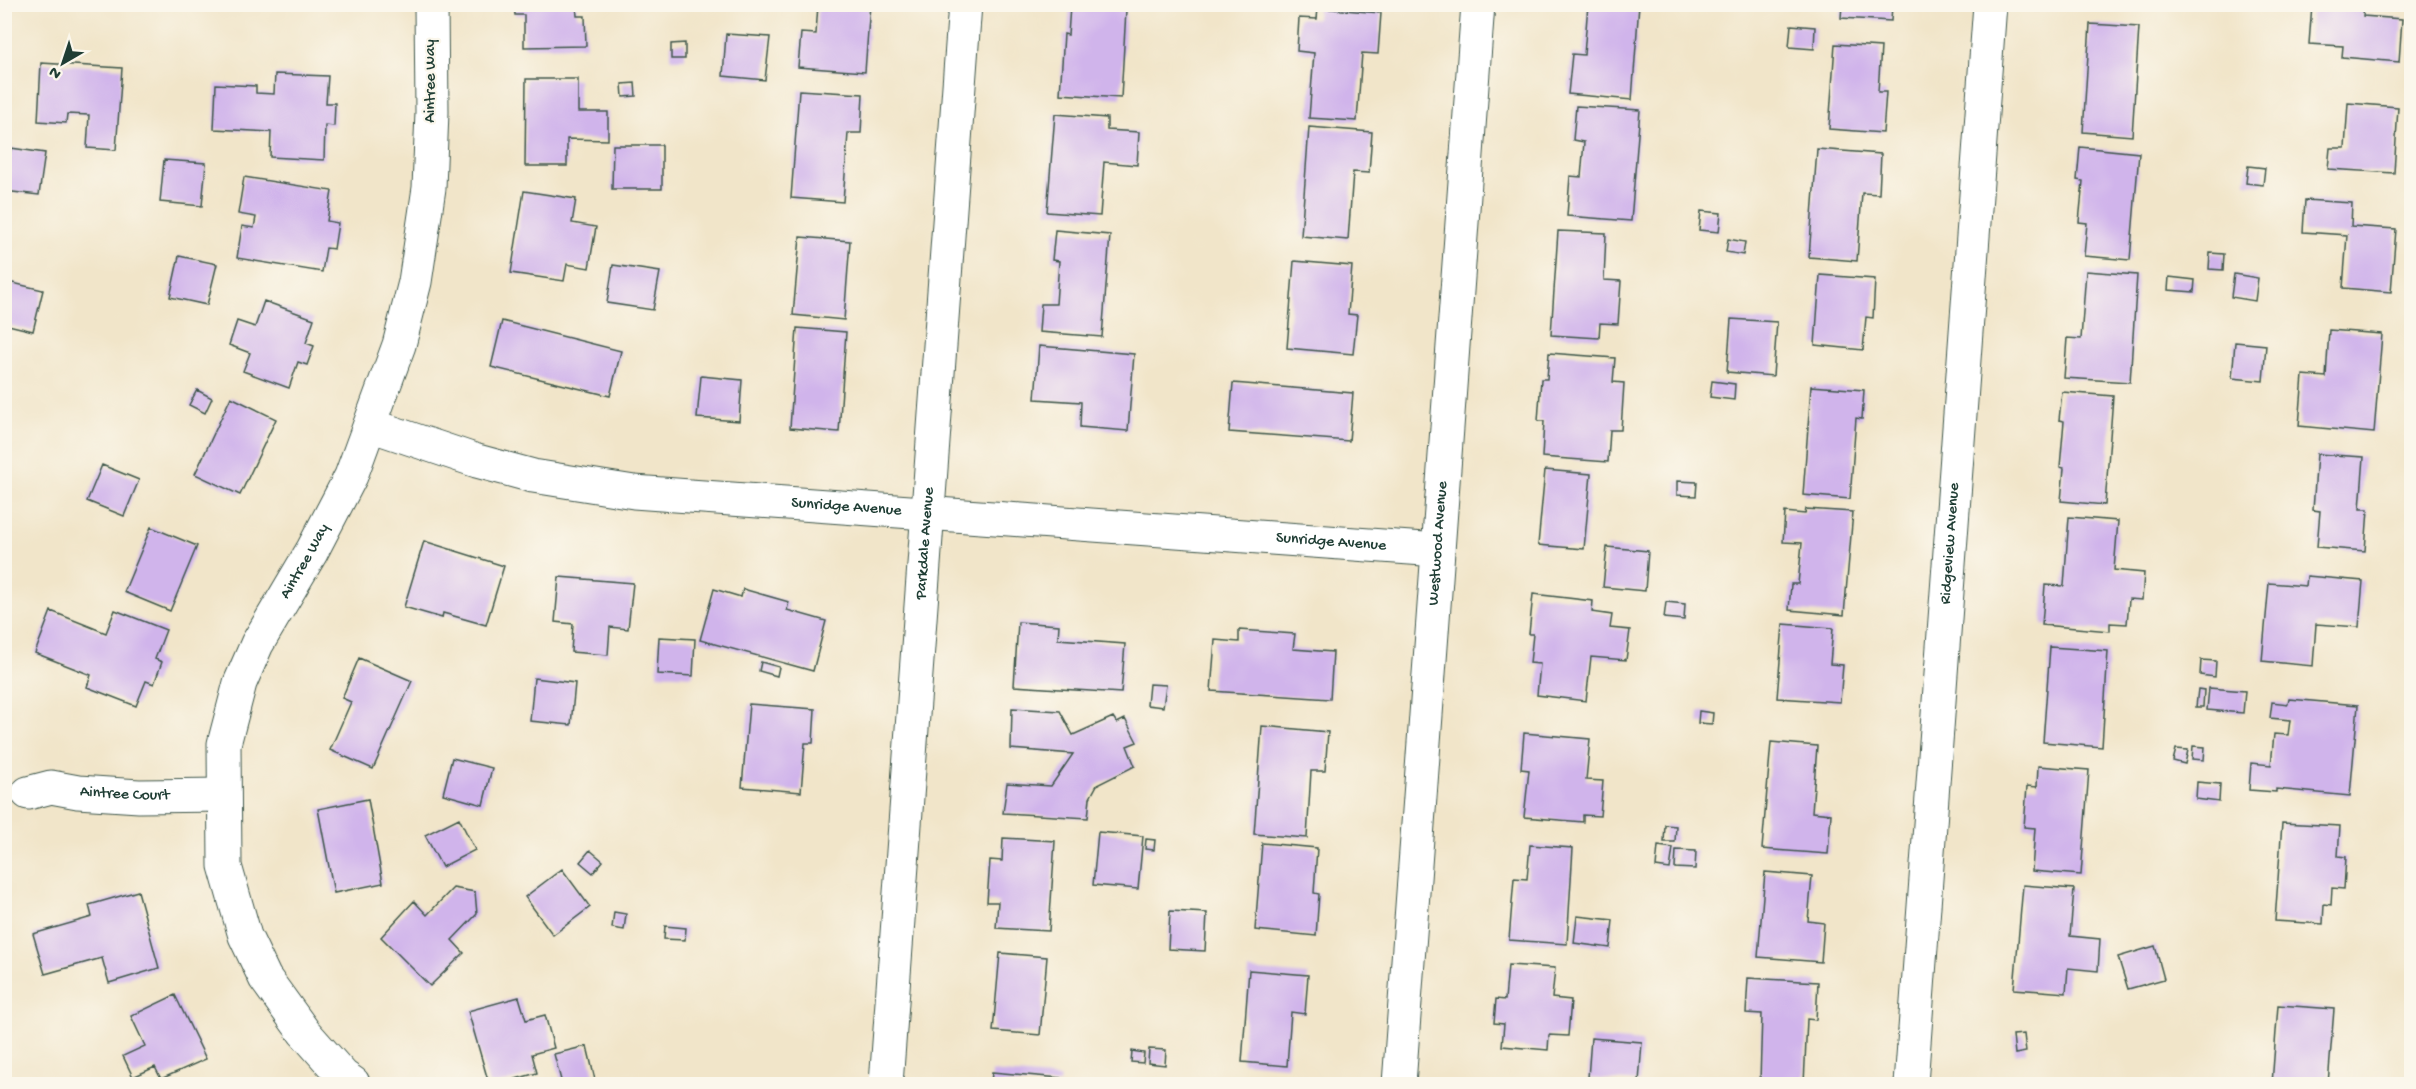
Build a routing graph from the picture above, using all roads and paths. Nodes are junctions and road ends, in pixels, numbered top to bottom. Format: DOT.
graph roads {
  1 [pos="431,4"];
  2 [pos="965,4"];
  3 [pos="1478,4"];
  4 [pos="1990,4"];
  5 [pos="370,425"];
  6 [pos="927,514"];
  7 [pos="1438,550"];
  8 [pos="28,793"];
  9 [pos="223,795"];
  10 [pos="353,1083"];
  11 [pos="886,1084"];
  12 [pos="1399,1084"];
  13 [pos="1911,1084"];
  1 -- 5 [label="street, Aintree Way"];
  2 -- 6 [label="street, Parkdale Avenue"];
  3 -- 7 [label="street, Westwood Avenue"];
  4 -- 13 [label="street, Ridgeview Avenue"];
  5 -- 6 [label="street, Sunridge Avenue"];
  5 -- 9 [label="street, Aintree Way"];
  6 -- 7 [label="street, Sunridge Avenue"];
  6 -- 11 [label="street, Parkdale Avenue"];
  7 -- 12 [label="street, Westwood Avenue"];
  8 -- 9 [label="street, Aintree Court"];
  9 -- 10 [label="street, Aintree Way"];
}
